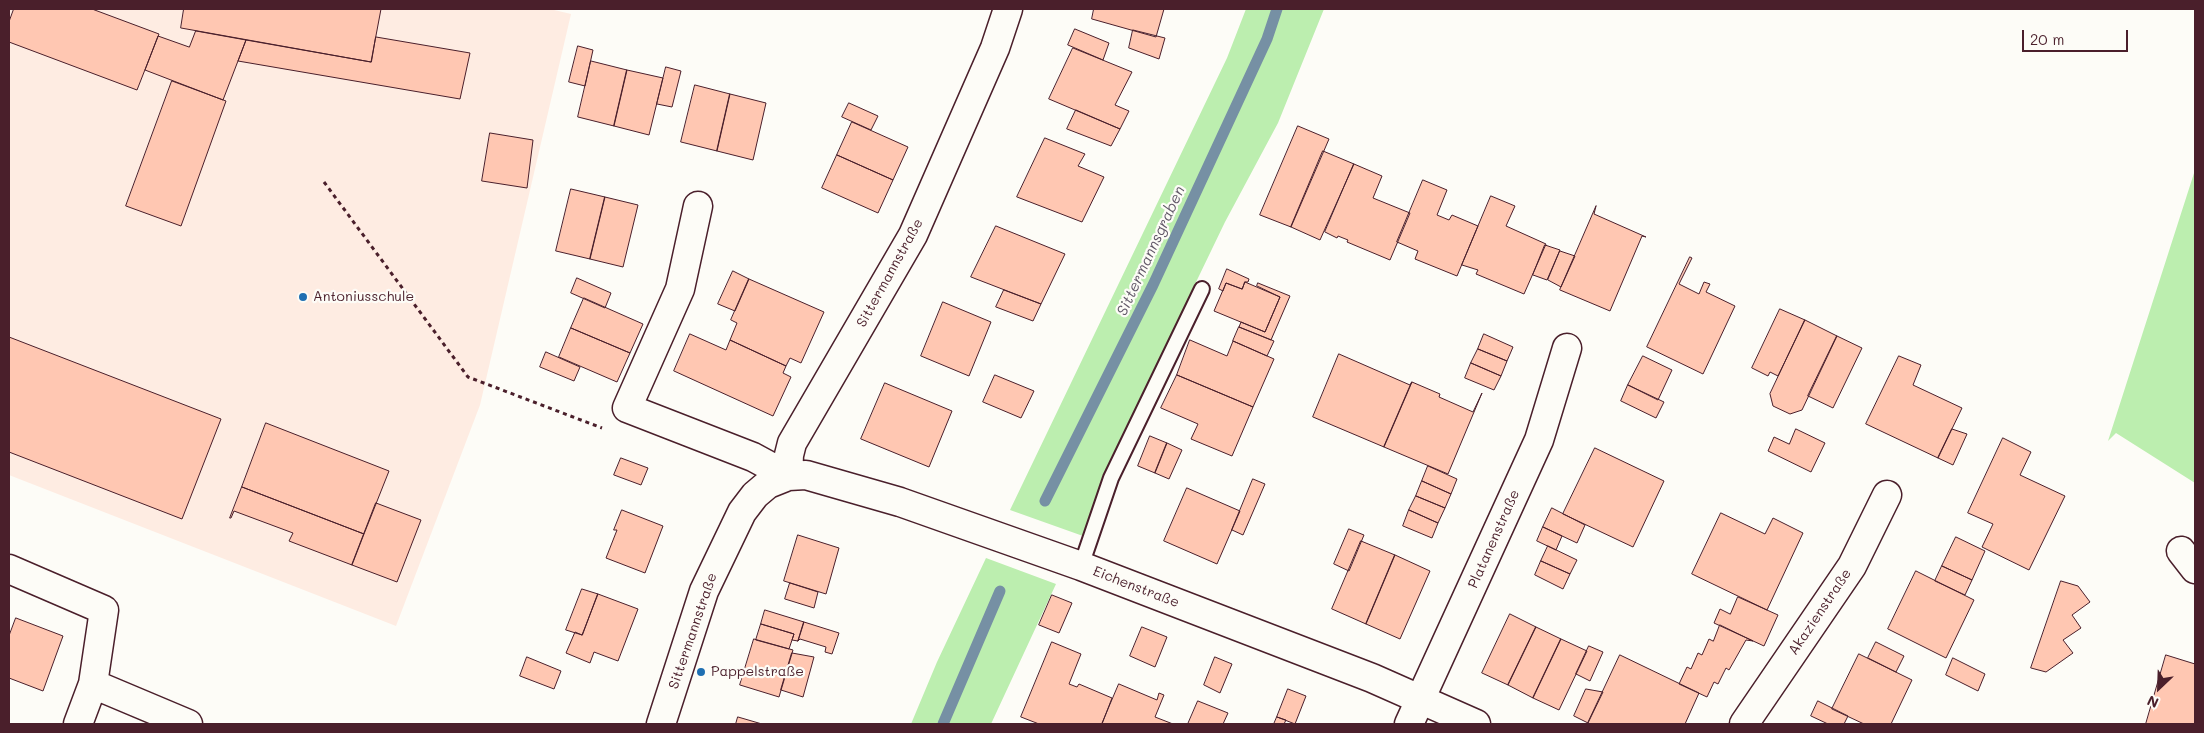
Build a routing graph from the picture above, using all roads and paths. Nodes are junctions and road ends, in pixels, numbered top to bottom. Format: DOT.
graph roads {
  1 [pos="1008,9"];
  2 [pos="324,182"];
  3 [pos="698,206"];
  4 [pos="1202,290"];
  5 [pos="1567,348"];
  6 [pos="604,429"];
  7 [pos="788,476"];
  8 [pos="1887,495"];
  9 [pos="1080,566"];
  10 [pos="9,569"];
  11 [pos="93,684"];
  12 [pos="1421,699"];
  13 [pos="78,724"];
  14 [pos="188,724"];
  15 [pos="661,724"];
  16 [pos="1409,724"];
  17 [pos="1476,724"];
  18 [pos="1744,724"];
  1 -- 7 [label="street, Sittermannstraße"];
  2 -- 6 [label="path"];
  3 -- 7 [label="street"];
  4 -- 9 [label="lane"];
  5 -- 12 [label="street, Platanenstraße"];
  7 -- 9 [label="street, Eichenstraße"];
  7 -- 15 [label="street, Sittermannstraße"];
  8 -- 18 [label="street, Akazienstraße"];
  9 -- 12 [label="street, Eichenstraße"];
  10 -- 11 [label="street"];
  11 -- 13 [label="street"];
  11 -- 14 [label="street"];
  12 -- 16 [label="street, Platanenstraße"];
  12 -- 17 [label="street, Eichenstraße"];
}
